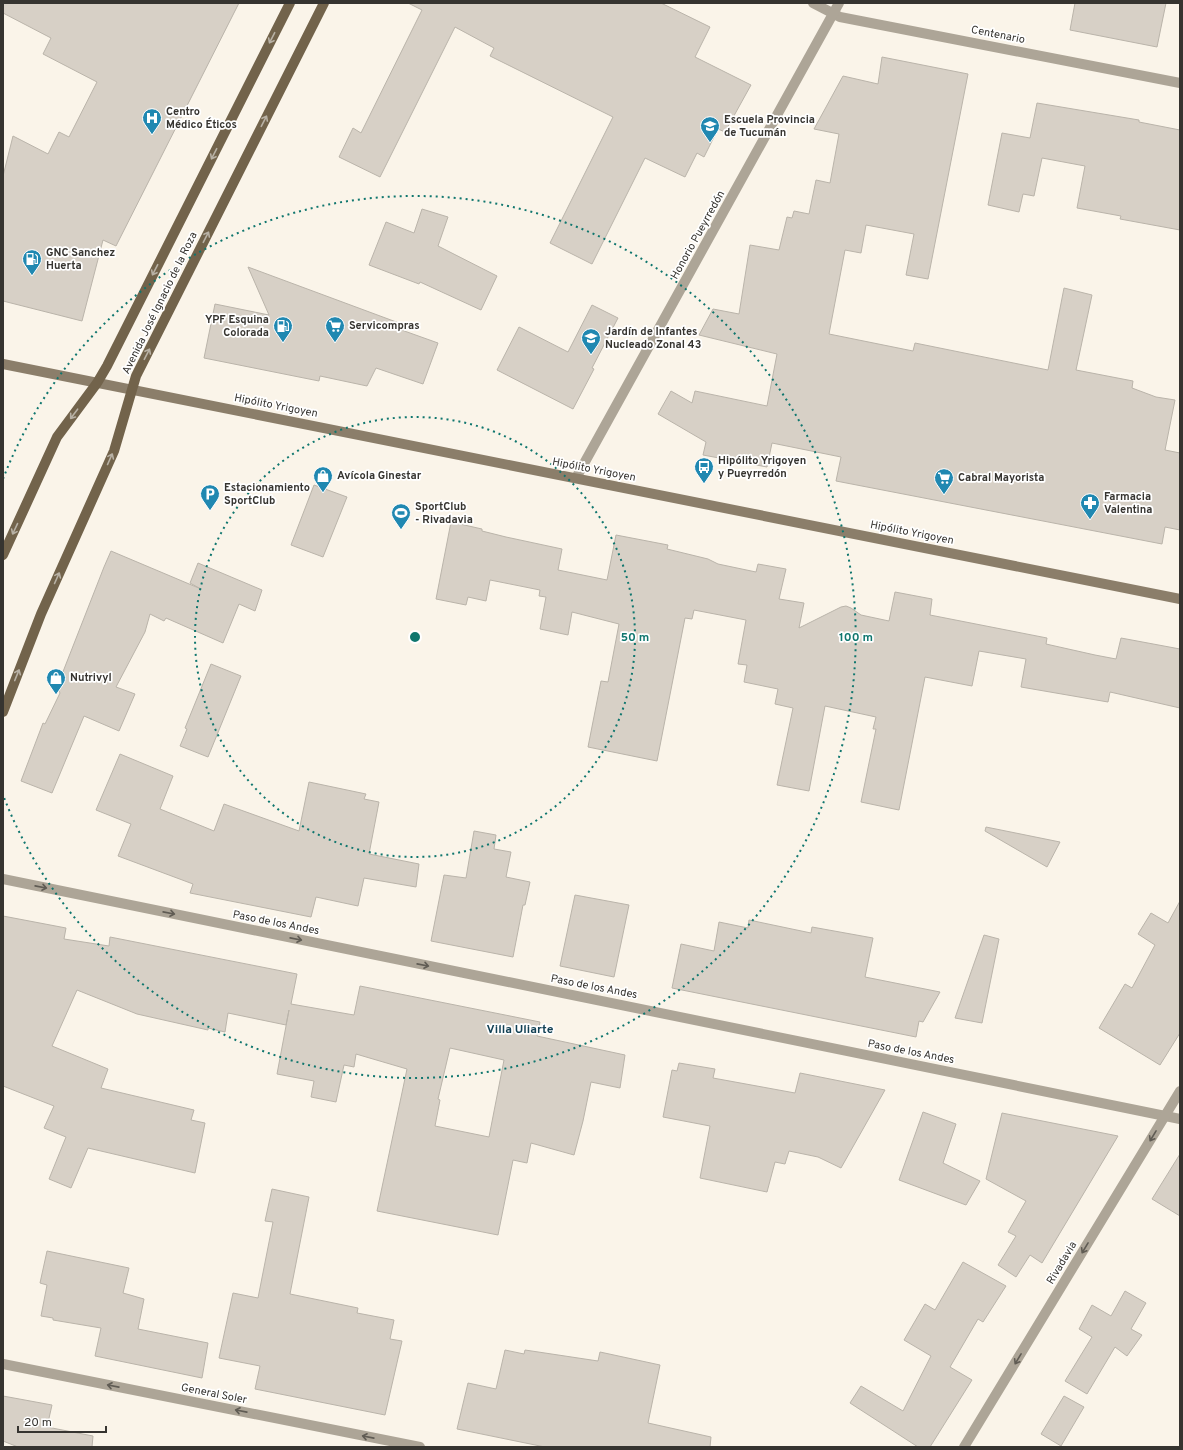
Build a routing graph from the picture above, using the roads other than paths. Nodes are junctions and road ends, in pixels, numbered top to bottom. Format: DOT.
graph roads {
  1 [pos="290,3"];
  2 [pos="324,3"];
  3 [pos="813,3"];
  4 [pos="839,3"];
  5 [pos="834,14"];
  6 [pos="1180,83"];
  7 [pos="3,364"];
  8 [pos="97,383"];
  9 [pos="132,389"];
  10 [pos="576,478"];
  11 [pos="3,555"];
  12 [pos="1180,600"];
  13 [pos="3,712"];
  14 [pos="3,880"];
  15 [pos="1180,1091"];
  16 [pos="1166,1116"];
  17 [pos="1180,1118"];
  18 [pos="3,1364"];
  19 [pos="420,1447"];
  20 [pos="964,1447"];
  1 -- 8 [label="main road, Avenida José Ignacio de la Roza, one-way"];
  9 -- 2 [label="main road, Avenida José Ignacio de la Roza, one-way"];
  3 -- 5 [label="street, Centenario"];
  4 -- 5 [label="street, Honorio Pueyrredón"];
  5 -- 6 [label="street, Centenario"];
  5 -- 10 [label="street, Honorio Pueyrredón"];
  7 -- 8 [label="main road, Hipólito Yrigoyen"];
  8 -- 9 [label="main road, Hipólito Yrigoyen"];
  8 -- 11 [label="main road, Avenida José Ignacio de la Roza, one-way"];
  9 -- 10 [label="main road, Hipólito Yrigoyen"];
  13 -- 9 [label="main road, Avenida José Ignacio de la Roza, one-way"];
  10 -- 12 [label="main road, Hipólito Yrigoyen"];
  14 -- 16 [label="street, Paso de los Andes, one-way"];
  15 -- 16 [label="street, Rivadavia"];
  16 -- 17 [label="street, Paso de los Andes"];
  16 -- 20 [label="street, Rivadavia, one-way"];
  19 -- 18 [label="street, General Soler, one-way"];
}
